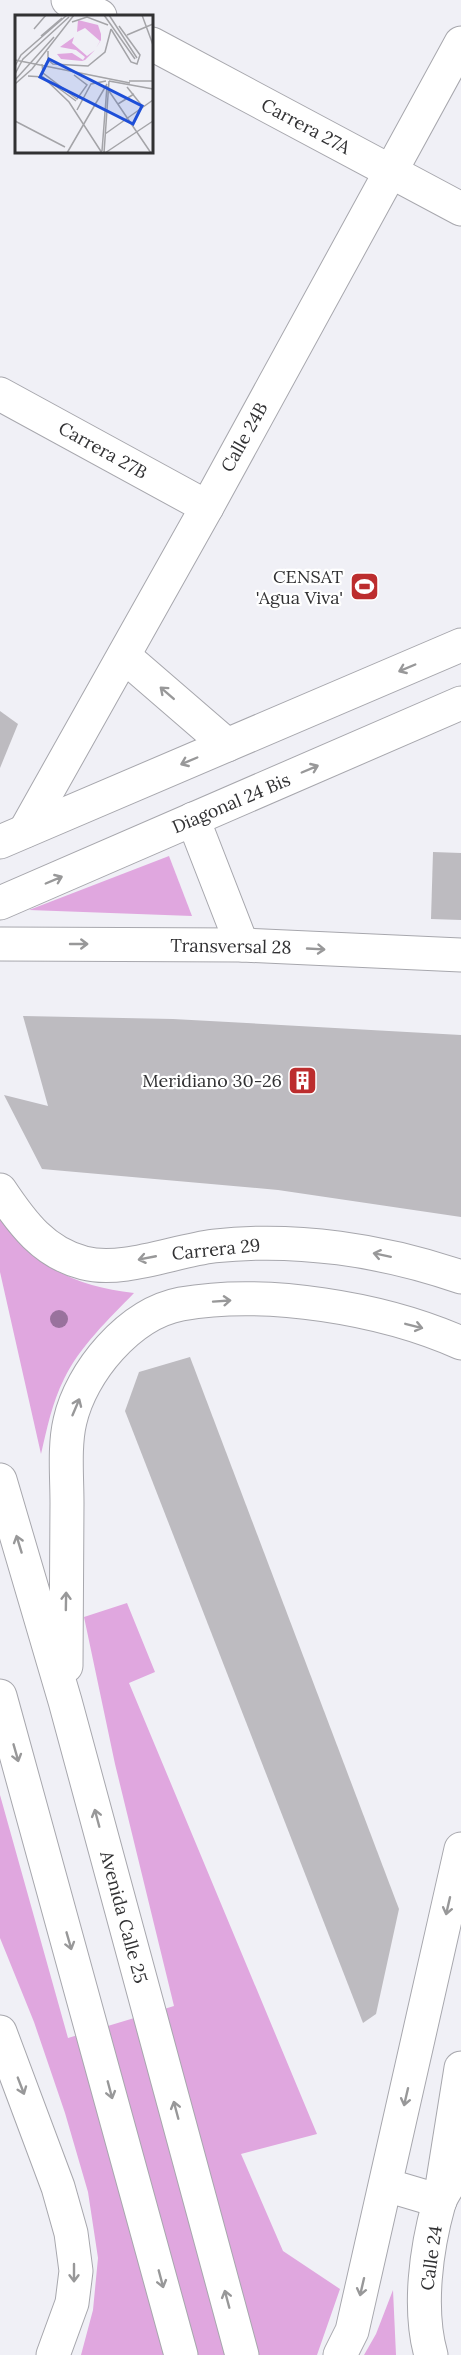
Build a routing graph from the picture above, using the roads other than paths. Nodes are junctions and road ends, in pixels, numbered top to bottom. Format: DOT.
graph roads {
  1 [pos="68,0"];
  2 [pos="97,15"];
  3 [pos="461,43"];
  4 [pos="153,45"];
  5 [pos="390,171"];
  6 [pos="461,209"];
  7 [pos="0,394"];
  8 [pos="207,507"];
  9 [pos="461,645"];
  10 [pos="124,656"];
  11 [pos="461,703"];
  12 [pos="227,745"];
  13 [pos="193,819"];
  14 [pos="12,836"];
  15 [pos="0,903"];
  16 [pos="0,944"];
  17 [pos="242,945"];
  18 [pos="461,955"];
  19 [pos="0,1190"];
  20 [pos="453,1275"];
  21 [pos="461,1342"];
  22 [pos="0,1480"];
  23 [pos="0,1696"];
  24 [pos="66,1701"];
  25 [pos="461,1849"];
  26 [pos="0,2032"];
  27 [pos="461,2068"];
  28 [pos="461,2167"];
  29 [pos="386,2185"];
  30 [pos="440,2201"];
  31 [pos="53,2355"];
  32 [pos="181,2355"];
  33 [pos="242,2355"];
  34 [pos="340,2355"];
  35 [pos="431,2355"];
  1 -- 2 [label="main road"];
  3 -- 5 [label="main road, Calle 24B"];
  4 -- 5 [label="main road, Carrera 27A"];
  5 -- 6 [label="main road, Carrera 27A"];
  5 -- 8 [label="main road, Calle 24B"];
  7 -- 8 [label="main road, Carrera 27B"];
  8 -- 10 [label="main road, Calle 24B"];
  9 -- 12 [label="main road, one-way"];
  12 -- 10 [label="main road, one-way"];
  10 -- 14 [label="main road, Calle 24B"];
  13 -- 11 [label="main road, Diagonal 24 Bis, one-way"];
  12 -- 14 [label="main road, one-way"];
  15 -- 13 [label="main road, Diagonal 24 Bis, one-way"];
  13 -- 17 [label="main road"];
  16 -- 17 [label="main road, Transversal 28, one-way"];
  17 -- 18 [label="main road, Transversal 28, one-way"];
  20 -- 19 [label="main road, Carrera 29, one-way"];
  24 -- 21 [label="main road, one-way"];
  24 -- 22 [label="main road, Avenida Calle 25, one-way"];
  23 -- 32 [label="main road, one-way"];
  33 -- 24 [label="main road, Avenida Calle 25, one-way"];
  25 -- 29 [label="main road, one-way"];
  26 -- 31 [label="main road, one-way"];
  27 -- 30 [label="main road"];
  28 -- 30 [label="main road, Calle 24"];
  29 -- 30 [label="main road"];
  29 -- 34 [label="main road, one-way"];
  30 -- 35 [label="main road, Calle 24"];
}
